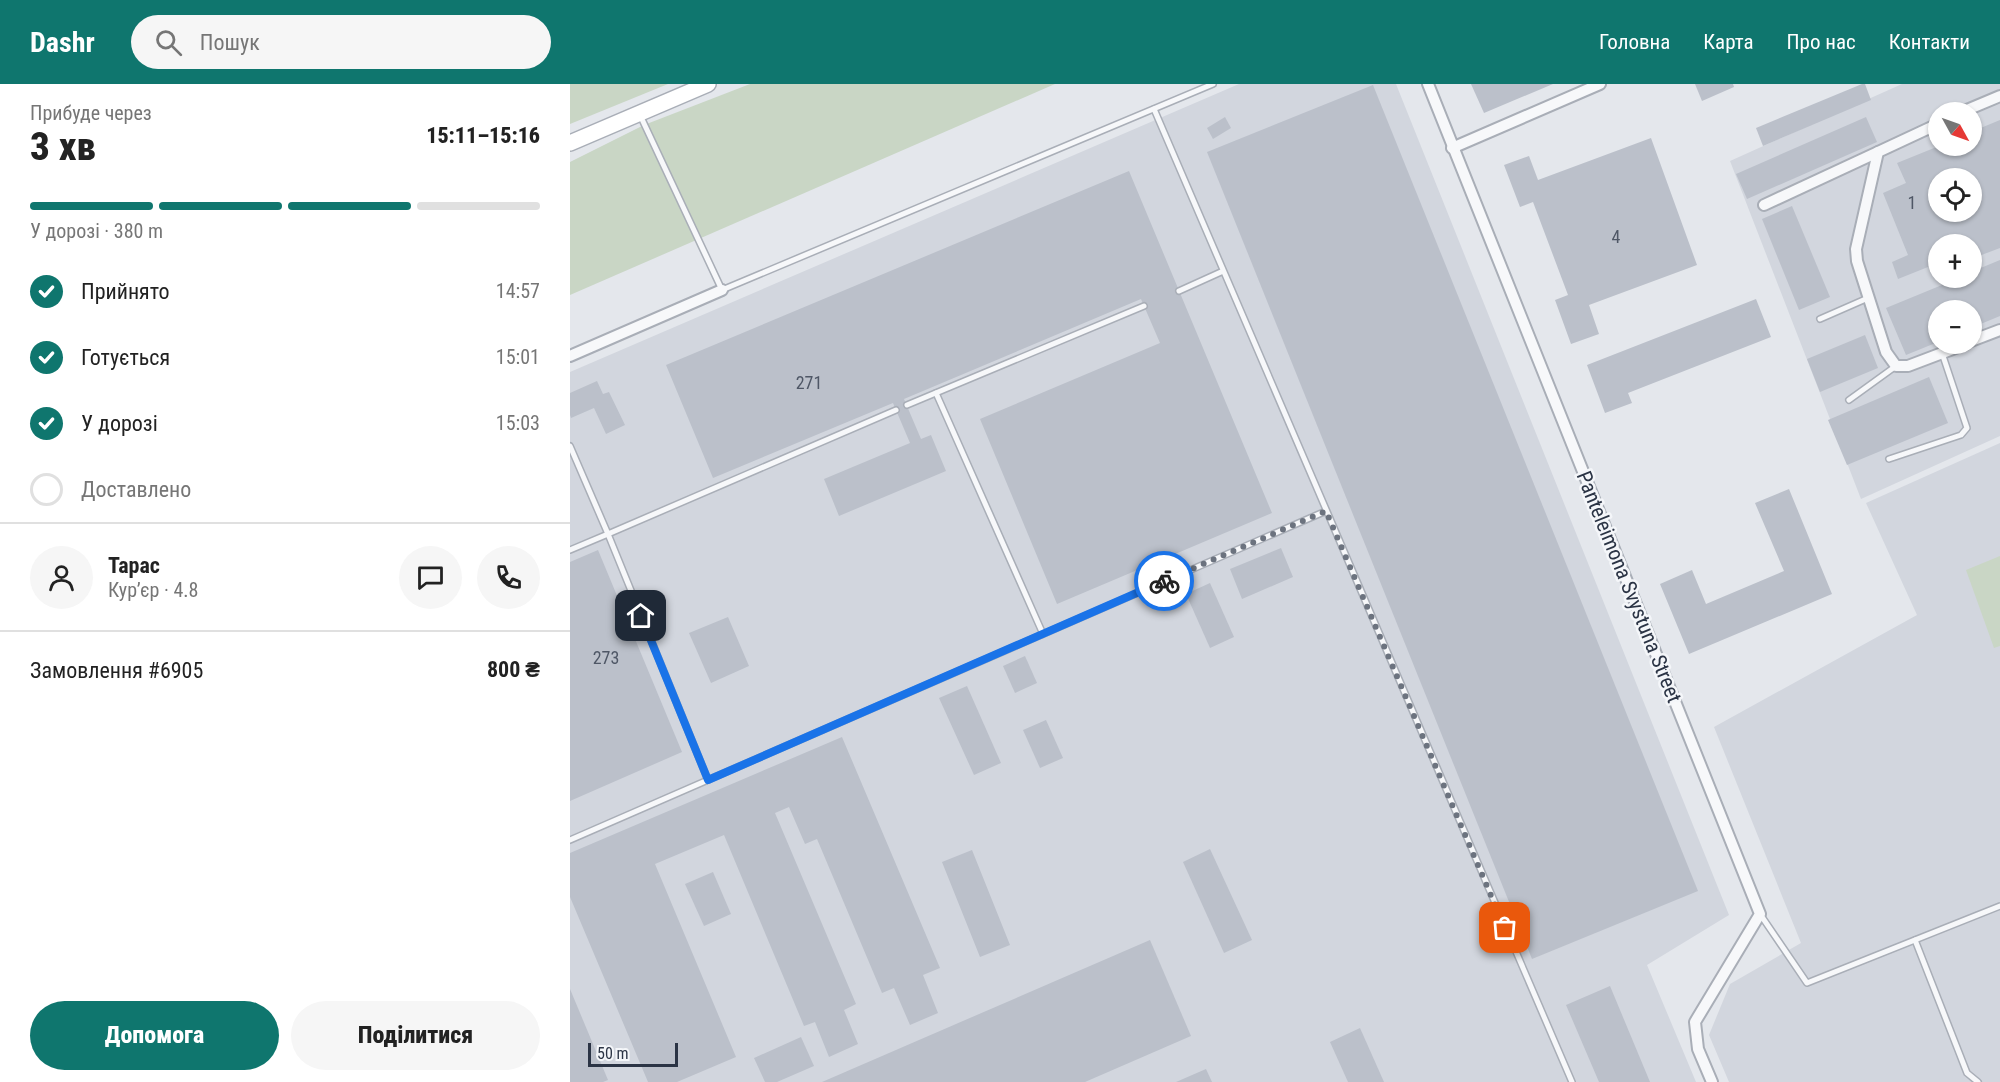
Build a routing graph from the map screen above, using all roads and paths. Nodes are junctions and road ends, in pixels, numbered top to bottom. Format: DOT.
graph roads {
  1 [pos="708,84"];
  2 [pos="1213,84"];
  3 [pos="1428,84"];
  4 [pos="1600,84"];
  5 [pos="2000,96"];
  6 [pos="1982,104"];
  7 [pos="1154,109"];
  8 [pos="639,113"];
  9 [pos="1928,129"];
  10 [pos="570,143"];
  11 [pos="1452,148"];
  12 [pos="1878,153"];
  13 [pos="1764,205"];
  14 [pos="1221,272"];
  15 [pos="722,290"];
  16 [pos="1179,291"];
  17 [pos="1868,298"];
  18 [pos="1144,306"];
  19 [pos="1820,319"];
  20 [pos="2000,330"];
  21 [pos="1982,337"];
  22 [pos="1939,354"];
  23 [pos="1942,354"];
  24 [pos="570,356"];
  25 [pos="1896,366"];
  26 [pos="936,393"];
  27 [pos="1849,400"];
  28 [pos="907,405"];
  29 [pos="896,410"];
  30 [pos="570,446"];
  31 [pos="1889,459"];
  32 [pos="1326,511"];
  33 [pos="608,534"];
  34 [pos="570,550"];
  35 [pos="1043,634"];
  36 [pos="708,780"];
  37 [pos="570,840"];
  38 [pos="2000,906"];
  39 [pos="1760,914"];
  40 [pos="1915,940"];
  41 [pos="1572,1082"];
  42 [pos="1712,1082"];
  43 [pos="1978,1082"];
  1 -- 8 [label="main road"];
  2 -- 7 [label="lane"];
  3 -- 11 [label="street, Panteleimona Svystuna Street"];
  4 -- 11 [label="street"];
  5 -- 6 [label="street"];
  7 -- 15 [label="lane"];
  7 -- 32 [label="lane"];
  8 -- 10 [label="main road"];
  8 -- 15 [label="lane"];
  9 -- 12 [label="street"];
  11 -- 39 [label="street, Panteleimona Svystuna Street"];
  12 -- 13 [label="street"];
  12 -- 17 [label="street"];
  14 -- 16 [label="lane"];
  15 -- 24 [label="street"];
  17 -- 19 [label="lane"];
  17 -- 25 [label="street"];
  18 -- 26 [label="lane"];
  20 -- 21 [label="street"];
  22 -- 25 [label="street"];
  23 -- 31 [label="lane"];
  25 -- 27 [label="lane"];
  26 -- 28 [label="lane"];
  26 -- 35 [label="lane"];
  29 -- 33 [label="lane"];
  30 -- 33 [label="lane"];
  32 -- 35 [label="lane"];
  32 -- 41 [label="lane"];
  33 -- 34 [label="lane"];
  33 -- 36 [label="lane"];
  35 -- 36 [label="lane"];
  36 -- 37 [label="lane"];
  38 -- 40 [label="lane"];
  39 -- 40 [label="lane"];
  39 -- 42 [label="street"];
  40 -- 43 [label="lane"];
}
